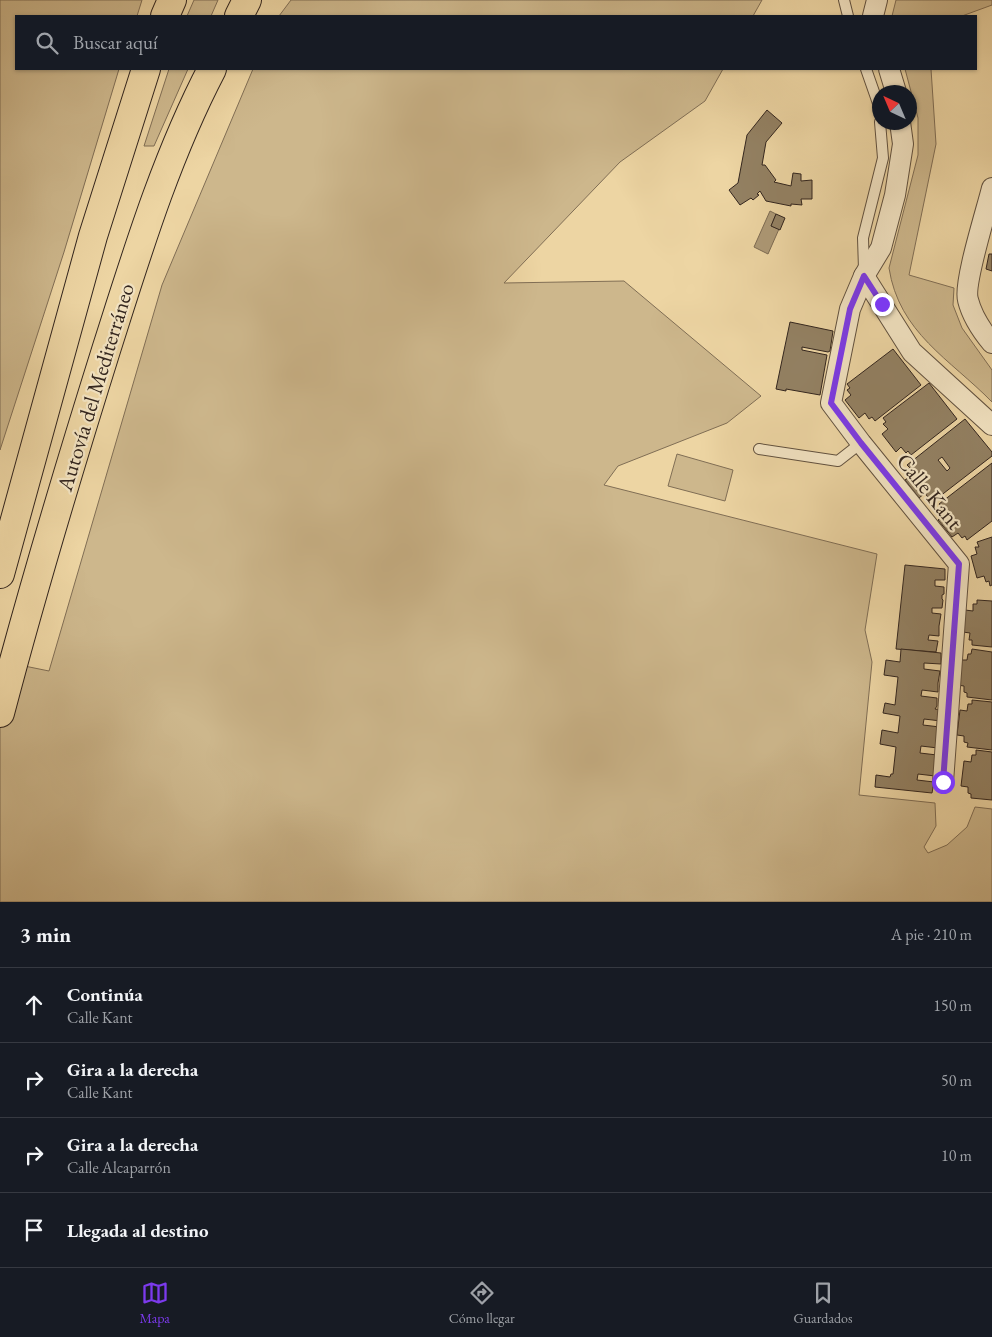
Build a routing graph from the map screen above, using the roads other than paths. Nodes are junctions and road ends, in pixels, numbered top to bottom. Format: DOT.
graph roads {
  1 [pos="172,0"];
  2 [pos="247,0"];
  3 [pos="844,0"];
  4 [pos="877,0"];
  5 [pos="166,15"];
  6 [pos="240,15"];
  7 [pos="848,15"];
  8 [pos="873,15"];
  9 [pos="146,70"];
  10 [pos="211,70"];
  11 [pos="866,70"];
  12 [pos="889,70"];
  13 [pos="894,85"];
  14 [pos="872,86"];
  15 [pos="881,130"];
  16 [pos="901,130"];
  17 [pos="992,188"];
  18 [pos="864,276"];
  19 [pos="992,343"];
  20 [pos="992,425"];
  21 [pos="861,443"];
  22 [pos="759,449"];
  23 [pos="0,574"];
  24 [pos="0,713"];
  25 [pos="943,782"];
  1 -- 5 [label="highway"];
  2 -- 6 [label="highway"];
  3 -- 7 [label="lane"];
  4 -- 8 [label="street"];
  9 -- 23 [label="highway, Autovía del Mediterráneo"];
  10 -- 24 [label="highway, Autovía del Mediterráneo"];
  11 -- 14 [label="lane"];
  12 -- 13 [label="street"];
  15 -- 18 [label="lane"];
  16 -- 18 [label="street, Calle Kant"];
  17 -- 19 [label="street"];
  18 -- 20 [label="street"];
  18 -- 21 [label="street, Calle Kant"];
  21 -- 22 [label="lane"];
  21 -- 25 [label="street, Calle Kant"];
}
